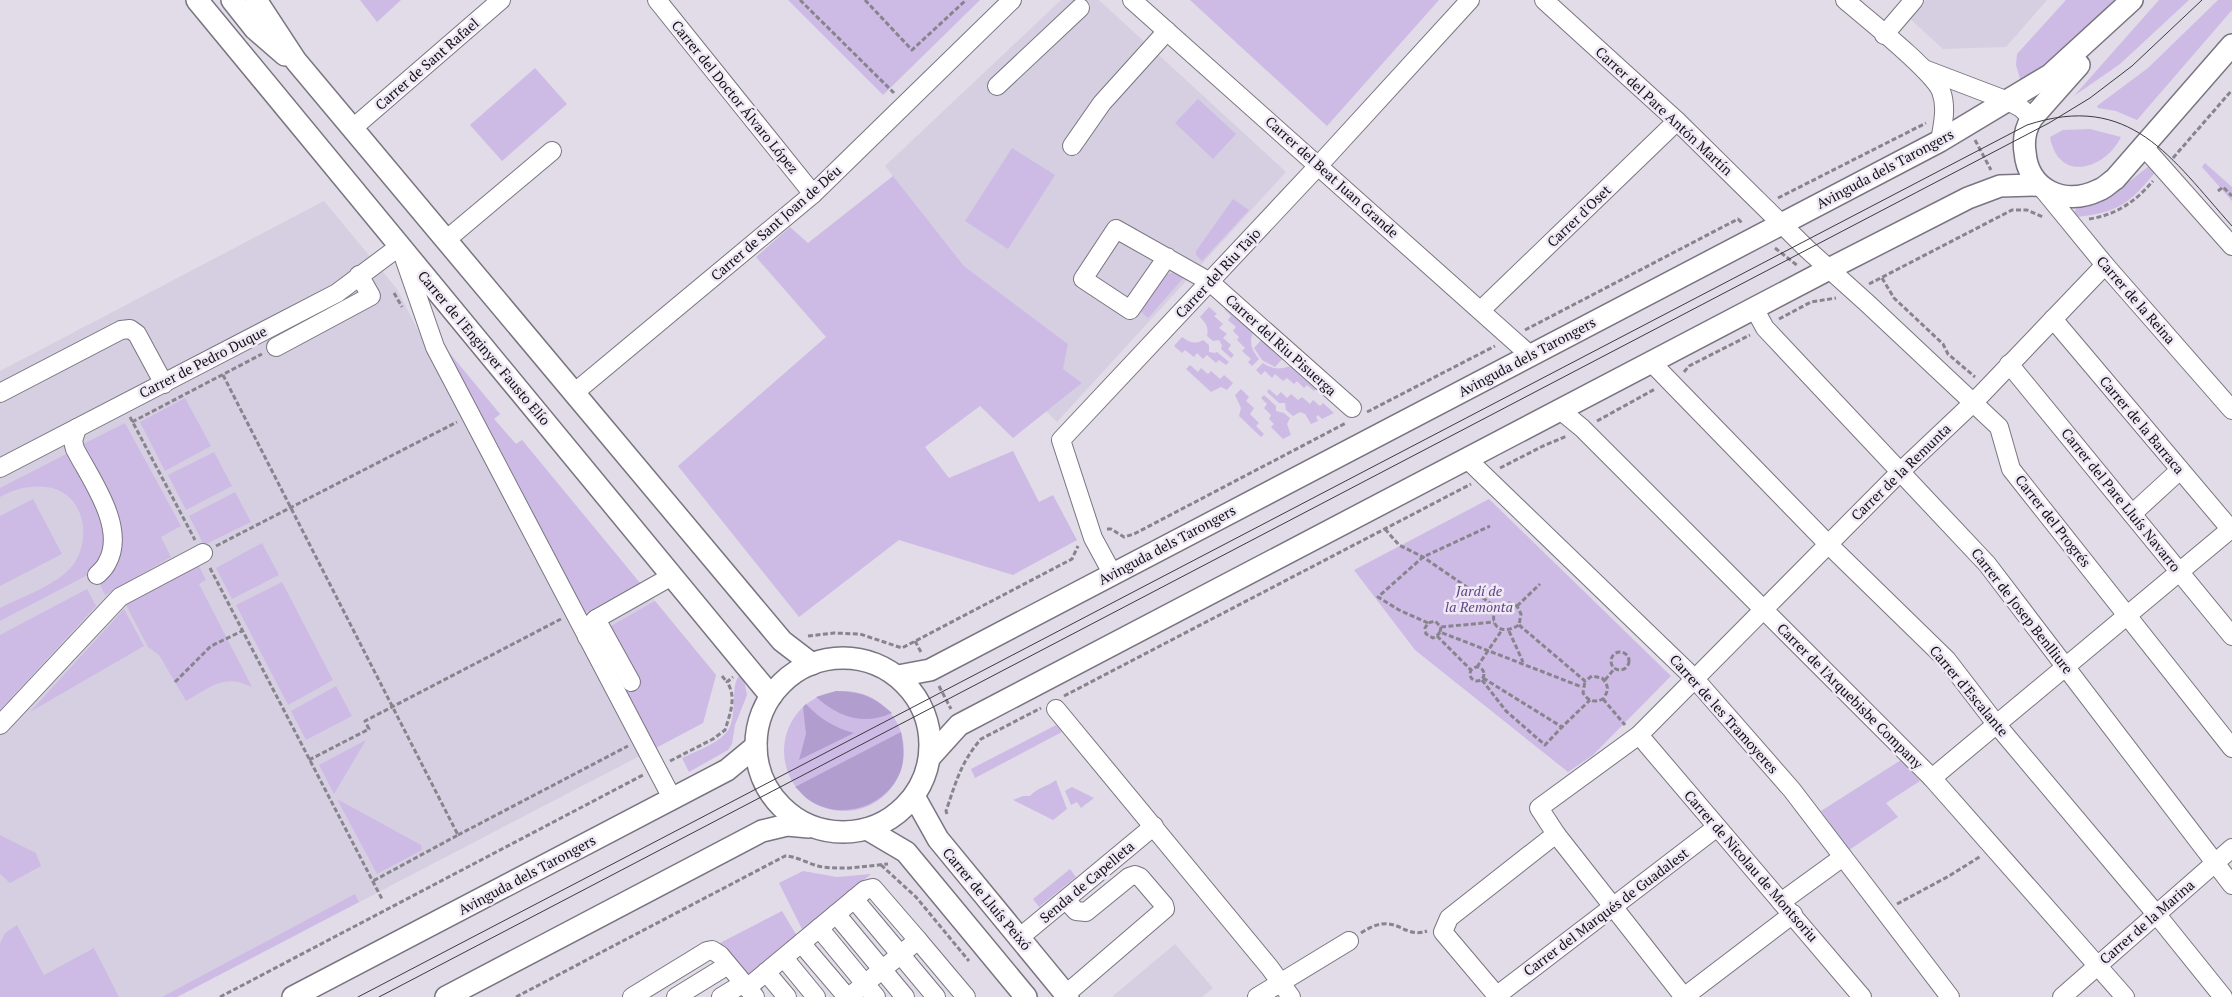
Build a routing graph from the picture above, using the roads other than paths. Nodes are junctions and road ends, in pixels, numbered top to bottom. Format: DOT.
graph roads {
  1 [pos="197,0"];
  2 [pos="232,0"];
  3 [pos="256,0"];
  4 [pos="501,0"];
  5 [pos="657,0"];
  6 [pos="1012,0"];
  7 [pos="1132,0"];
  8 [pos="1470,0"];
  9 [pos="1544,0"];
  10 [pos="1846,0"];
  11 [pos="1914,0"];
  12 [pos="2133,0"];
  13 [pos="1080,8"];
  14 [pos="1167,31"];
  15 [pos="1884,35"];
  16 [pos="2232,46"];
  17 [pos="296,62"];
  18 [pos="1923,69"];
  19 [pos="997,86"];
  20 [pos="2008,101"];
  21 [pos="2032,118"];
  22 [pos="1677,121"];
  23 [pos="353,128"];
  24 [pos="1940,141"];
  25 [pos="1072,146"];
  26 [pos="2144,147"];
  27 [pos="552,151"];
  28 [pos="1319,165"];
  29 [pos="2040,186"];
  30 [pos="813,194"];
  31 [pos="1781,224"];
  32 [pos="446,240"];
  33 [pos="400,246"];
  34 [pos="2232,246"];
  35 [pos="1167,257"];
  36 [pos="2105,265"];
  37 [pos="1821,273"];
  38 [pos="359,275"];
  39 [pos="1210,282"];
  40 [pos="1754,308"];
  41 [pos="1481,310"];
  42 [pos="2053,319"];
  43 [pos="276,348"];
  44 [pos="1531,356"];
  45 [pos="1651,362"];
  46 [pos="2009,364"];
  47 [pos="164,384"];
  48 [pos="0,392"];
  49 [pos="574,393"];
  50 [pos="1974,402"];
  51 [pos="1560,410"];
  52 [pos="2232,410"];
  53 [pos="1355,415"];
  54 [pos="77,428"];
  55 [pos="1467,459"];
  56 [pos="0,468"];
  57 [pos="2180,470"];
  58 [pos="1901,471"];
  59 [pos="2132,514"];
  60 [pos="2232,529"];
  61 [pos="1828,544"];
  62 [pos="202,553"];
  63 [pos="2180,572"];
  64 [pos="1112,574"];
  65 [pos="97,575"];
  66 [pos="672,576"];
  67 [pos="1764,609"];
  68 [pos="2128,616"];
  69 [pos="596,619"];
  70 [pos="2232,636"];
  71 [pos="587,637"];
  72 [pos="812,664"];
  73 [pos="2065,667"];
  74 [pos="898,676"];
  75 [pos="1694,678"];
  76 [pos="631,682"];
  77 [pos="771,696"];
  78 [pos="1056,709"];
  79 [pos="0,725"];
  80 [pos="1997,725"];
  81 [pos="1639,735"];
  82 [pos="756,746"];
  83 [pos="2232,748"];
  84 [pos="930,757"];
  85 [pos="1932,778"];
  86 [pos="914,796"];
  87 [pos="672,798"];
  88 [pos="1154,826"];
  89 [pos="1718,828"];
  90 [pos="868,829"];
  91 [pos="822,830"];
  92 [pos="1556,834"];
  93 [pos="2232,848"];
  94 [pos="1843,857"];
  95 [pos="2214,862"];
  96 [pos="2232,885"];
  97 [pos="854,899"];
  98 [pos="1066,900"];
  99 [pos="1612,906"];
  100 [pos="1787,908"];
  101 [pos="836,914"];
  102 [pos="2157,915"];
  103 [pos="819,928"];
  104 [pos="1019,938"];
  105 [pos="918,940"];
  106 [pos="1349,941"];
  107 [pos="801,943"];
  108 [pos="900,955"];
  109 [pos="784,958"];
  110 [pos="728,965"];
  111 [pos="2097,966"];
  112 [pos="882,970"];
  113 [pos="766,972"];
  114 [pos="1280,982"];
  115 [pos="749,989"];
  116 [pos="871,990"];
  117 [pos="453,995"];
  118 [pos="1067,996"];
  119 [pos="293,997"];
  120 [pos="632,997"];
  121 [pos="676,997"];
  122 [pos="721,997"];
  123 [pos="787,997"];
  124 [pos="816,997"];
  125 [pos="848,997"];
  126 [pos="905,997"];
  127 [pos="936,997"];
  128 [pos="966,997"];
  129 [pos="1026,997"];
  130 [pos="1257,997"];
  131 [pos="1291,997"];
  132 [pos="1497,997"];
  133 [pos="1684,997"];
  134 [pos="1862,997"];
  135 [pos="1950,997"];
  136 [pos="2062,997"];
  137 [pos="2124,997"];
  138 [pos="2223,997"];
  1 -- 33 [label="main road, Carrer de l'Enginyer Fausto Elío"];
  2 -- 17 [label="main road"];
  3 -- 17 [label="main road"];
  4 -- 23 [label="street, Carrer de Sant Rafael"];
  5 -- 30 [label="street, Carrer del Doctor Álvaro López"];
  6 -- 30 [label="street, Carrer de Sant Joan de Déu"];
  7 -- 14 [label="street, Carrer del Beat Juan Grande"];
  8 -- 28 [label="street, Carrer del Riu Tajo"];
  9 -- 22 [label="street, Carrer del Pare Antón Martín"];
  10 -- 15 [label="street"];
  11 -- 15 [label="street"];
  12 -- 20 [label="main road, Avinguda dels Tarongers"];
  12 -- 21 [label="main road"];
  13 -- 19 [label="street"];
  14 -- 25 [label="street"];
  14 -- 28 [label="street, Carrer del Beat Juan Grande"];
  15 -- 18 [label="street"];
  16 -- 26 [label="main road"];
  17 -- 23 [label="main road"];
  18 -- 20 [label="street"];
  18 -- 24 [label="street"];
  20 -- 21 [label="street"];
  20 -- 24 [label="main road, Avinguda dels Tarongers"];
  21 -- 29 [label="main road"];
  22 -- 31 [label="street, Carrer del Pare Antón Martín"];
  22 -- 41 [label="street, Carrer d'Oset"];
  23 -- 32 [label="main road"];
  24 -- 31 [label="main road, Avinguda dels Tarongers"];
  26 -- 29 [label="main road"];
  26 -- 34 [label="street"];
  27 -- 32 [label="street"];
  28 -- 39 [label="street, Carrer del Riu Tajo"];
  28 -- 41 [label="street, Carrer del Beat Juan Grande"];
  29 -- 36 [label="street, Carrer de la Reina"];
  29 -- 37 [label="main road"];
  30 -- 49 [label="street, Carrer de Sant Joan de Déu"];
  31 -- 37 [label="street, Carrer del Progrés"];
  31 -- 44 [label="main road, Avinguda dels Tarongers"];
  32 -- 49 [label="main road"];
  33 -- 38 [label="street, Carrer de Pedro Duque"];
  33 -- 66 [label="main road, Carrer de l'Enginyer Fausto Elío"];
  33 -- 71 [label="street"];
  35 -- 35 [label="street, Carrer del Riu Pisuerga"];
  35 -- 39 [label="street, Carrer del Riu Pisuerga"];
  36 -- 42 [label="street, Carrer de la Remunta"];
  36 -- 52 [label="street, Carrer de la Reina"];
  37 -- 40 [label="main road"];
  37 -- 50 [label="street, Carrer del Progrés"];
  38 -- 43 [label="street"];
  38 -- 47 [label="street, Carrer de Pedro Duque"];
  39 -- 53 [label="street, Carrer del Riu Pisuerga"];
  39 -- 64 [label="street, Carrer del Riu Tajo"];
  40 -- 45 [label="main road"];
  40 -- 58 [label="street, Carrer de Josep Benlliure"];
  41 -- 44 [label="street, Carrer del Beat Juan Grande"];
  42 -- 46 [label="street, Carrer de la Remunta"];
  42 -- 57 [label="street, Carrer de la Barraca"];
  44 -- 64 [label="main road, Avinguda dels Tarongers"];
  45 -- 51 [label="main road"];
  45 -- 61 [label="street, Carrer d'Escalante"];
  46 -- 50 [label="street, Carrer de la Remunta"];
  46 -- 59 [label="street, Carrer del Pare Lluís Navarro"];
  47 -- 48 [label="street"];
  47 -- 54 [label="street, Carrer de Pedro Duque"];
  49 -- 72 [label="main road"];
  50 -- 58 [label="street, Carrer de la Remunta"];
  50 -- 68 [label="street, Carrer del Progrés"];
  51 -- 55 [label="main road"];
  51 -- 67 [label="street, Carrer de l'Arquebisbe Company"];
  54 -- 56 [label="street, Carrer de Pedro Duque"];
  54 -- 65 [label="street"];
  55 -- 75 [label="street, Carrer de les Tramoyeres"];
  55 -- 84 [label="main road"];
  57 -- 59 [label="street"];
  57 -- 60 [label="street, Carrer de la Barraca"];
  58 -- 61 [label="street, Carrer de la Remunta"];
  58 -- 73 [label="street, Carrer de Josep Benlliure"];
  59 -- 63 [label="street, Carrer del Pare Lluís Navarro"];
  60 -- 63 [label="street"];
  61 -- 67 [label="street, Carrer de la Remunta"];
  61 -- 80 [label="street, Carrer d'Escalante"];
  62 -- 79 [label="street"];
  63 -- 68 [label="street"];
  63 -- 70 [label="street, Carrer del Pare Lluís Navarro"];
  64 -- 74 [label="main road, Avinguda dels Tarongers"];
  66 -- 69 [label="street"];
  66 -- 77 [label="main road, Carrer de l'Enginyer Fausto Elío"];
  67 -- 75 [label="street, Carrer de la Remunta"];
  67 -- 85 [label="street, Carrer de l'Arquebisbe Company"];
  68 -- 73 [label="street"];
  68 -- 83 [label="street, Carrer del Progrés"];
  69 -- 71 [label="street"];
  69 -- 76 [label="street"];
  71 -- 87 [label="street"];
  72 -- 74 [label="main road"];
  72 -- 77 [label="main road"];
  73 -- 80 [label="street"];
  73 -- 95 [label="street, Carrer de Josep Benlliure"];
  74 -- 84 [label="main road"];
  75 -- 81 [label="street, Carrer de la Remunta"];
  75 -- 94 [label="street, Carrer de les Tramoyeres"];
  77 -- 82 [label="main road"];
  78 -- 88 [label="street"];
  80 -- 85 [label="street"];
  80 -- 102 [label="street, Carrer d'Escalante"];
  81 -- 89 [label="street, Carrer de Nicolau de Montsoriu"];
  81 -- 92 [label="street, Carrer de la Remunta"];
  82 -- 87 [label="main road, Avinguda dels Tarongers"];
  82 -- 91 [label="main road"];
  84 -- 86 [label="main road"];
  85 -- 111 [label="street, Carrer de l'Arquebisbe Company"];
  86 -- 90 [label="main road"];
  86 -- 104 [label="main road, Carrer de Lluís Peixó"];
  87 -- 119 [label="main road, Avinguda dels Tarongers"];
  88 -- 98 [label="street, Senda de Capelleta"];
  88 -- 114 [label="street"];
  89 -- 99 [label="street, Carrer del Marqués de Guadalest"];
  89 -- 100 [label="street, Carrer de Nicolau de Montsoriu"];
  90 -- 91 [label="main road"];
  90 -- 129 [label="main road"];
  91 -- 117 [label="main road"];
  92 -- 99 [label="street"];
  92 -- 132 [label="street"];
  93 -- 95 [label="street, Carrer de la Marina"];
  94 -- 100 [label="street"];
  94 -- 135 [label="street, Carrer de les Tramoyeres"];
  95 -- 96 [label="street, Carrer de Josep Benlliure"];
  95 -- 102 [label="street, Carrer de la Marina"];
  97 -- 101 [label="street"];
  97 -- 105 [label="street"];
  97 -- 108 [label="street"];
  98 -- 104 [label="street, Senda de Capelleta"];
  98 -- 118 [label="street"];
  99 -- 132 [label="street, Carrer del Marqués de Guadalest"];
  99 -- 133 [label="street"];
  100 -- 133 [label="street"];
  100 -- 134 [label="street, Carrer de Nicolau de Montsoriu"];
  101 -- 103 [label="street"];
  101 -- 112 [label="street"];
  102 -- 111 [label="street, Carrer de la Marina"];
  102 -- 138 [label="street, Carrer d'Escalante"];
  103 -- 107 [label="street"];
  103 -- 116 [label="street"];
  104 -- 118 [label="main road, Carrer de Lluís Peixó"];
  105 -- 108 [label="street"];
  105 -- 128 [label="street"];
  106 -- 114 [label="street"];
  107 -- 109 [label="street"];
  107 -- 125 [label="street"];
  108 -- 112 [label="street"];
  108 -- 127 [label="street"];
  109 -- 113 [label="street"];
  109 -- 124 [label="street"];
  110 -- 115 [label="street"];
  110 -- 120 [label="street"];
  110 -- 121 [label="street"];
  111 -- 136 [label="street, Carrer de la Marina"];
  111 -- 137 [label="street, Carrer de l'Arquebisbe Company"];
  112 -- 116 [label="street"];
  112 -- 126 [label="street"];
  113 -- 115 [label="street"];
  113 -- 123 [label="street"];
  114 -- 130 [label="street"];
  114 -- 131 [label="street"];
  115 -- 122 [label="street"];
  116 -- 125 [label="street"];
}
